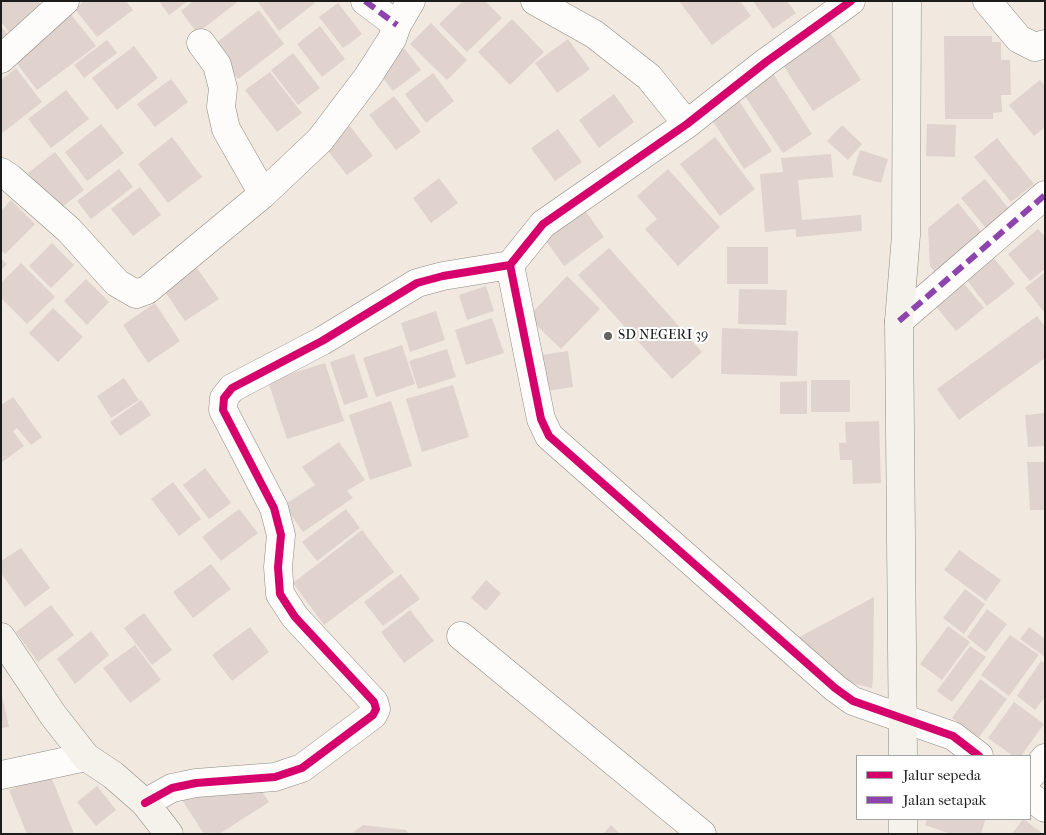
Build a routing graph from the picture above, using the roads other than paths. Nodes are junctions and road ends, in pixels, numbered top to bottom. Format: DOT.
graph roads {
  1 [pos="65,1"];
  2 [pos="365,1"];
  3 [pos="411,1"];
  4 [pos="535,1"];
  5 [pos="851,1"];
  6 [pos="906,1"];
  7 [pos="987,1"];
  8 [pos="397,25"];
  9 [pos="201,43"];
  10 [pos="1045,44"];
  11 [pos="1,59"];
  12 [pos="686,124"];
  13 [pos="1,172"];
  14 [pos="263,194"];
  15 [pos="1045,195"];
  16 [pos="510,265"];
  17 [pos="899,320"];
  18 [pos="461,636"];
  19 [pos="1,637"];
  20 [pos="903,718"];
  21 [pos="903,755"];
  22 [pos="978,755"];
  23 [pos="86,757"];
  24 [pos="1045,758"];
  25 [pos="1,775"];
  26 [pos="1031,775"];
  27 [pos="1031,797"];
  28 [pos="145,803"];
  29 [pos="1045,808"];
  30 [pos="903,820"];
  31 [pos="169,834"];
  32 [pos="702,834"];
  33 [pos="903,834"];
  1 -- 11 [label="street"];
  2 -- 8 [label="street"];
  3 -- 8 [label="street"];
  4 -- 12 [label="street"];
  5 -- 12 [label="street"];
  6 -- 17 [label="main road"];
  7 -- 10 [label="street"];
  8 -- 14 [label="street"];
  9 -- 14 [label="street"];
  12 -- 16 [label="street"];
  13 -- 14 [label="street"];
  15 -- 17 [label="street"];
  16 -- 20 [label="street"];
  16 -- 28 [label="street"];
  17 -- 20 [label="main road"];
  18 -- 32 [label="street"];
  19 -- 23 [label="main road"];
  20 -- 21 [label="main road"];
  20 -- 22 [label="street"];
  23 -- 25 [label="street"];
  23 -- 28 [label="main road"];
  24 -- 26 [label="street"];
  27 -- 29 [label="street"];
  28 -- 31 [label="main road"];
  30 -- 33 [label="main road"];
}
